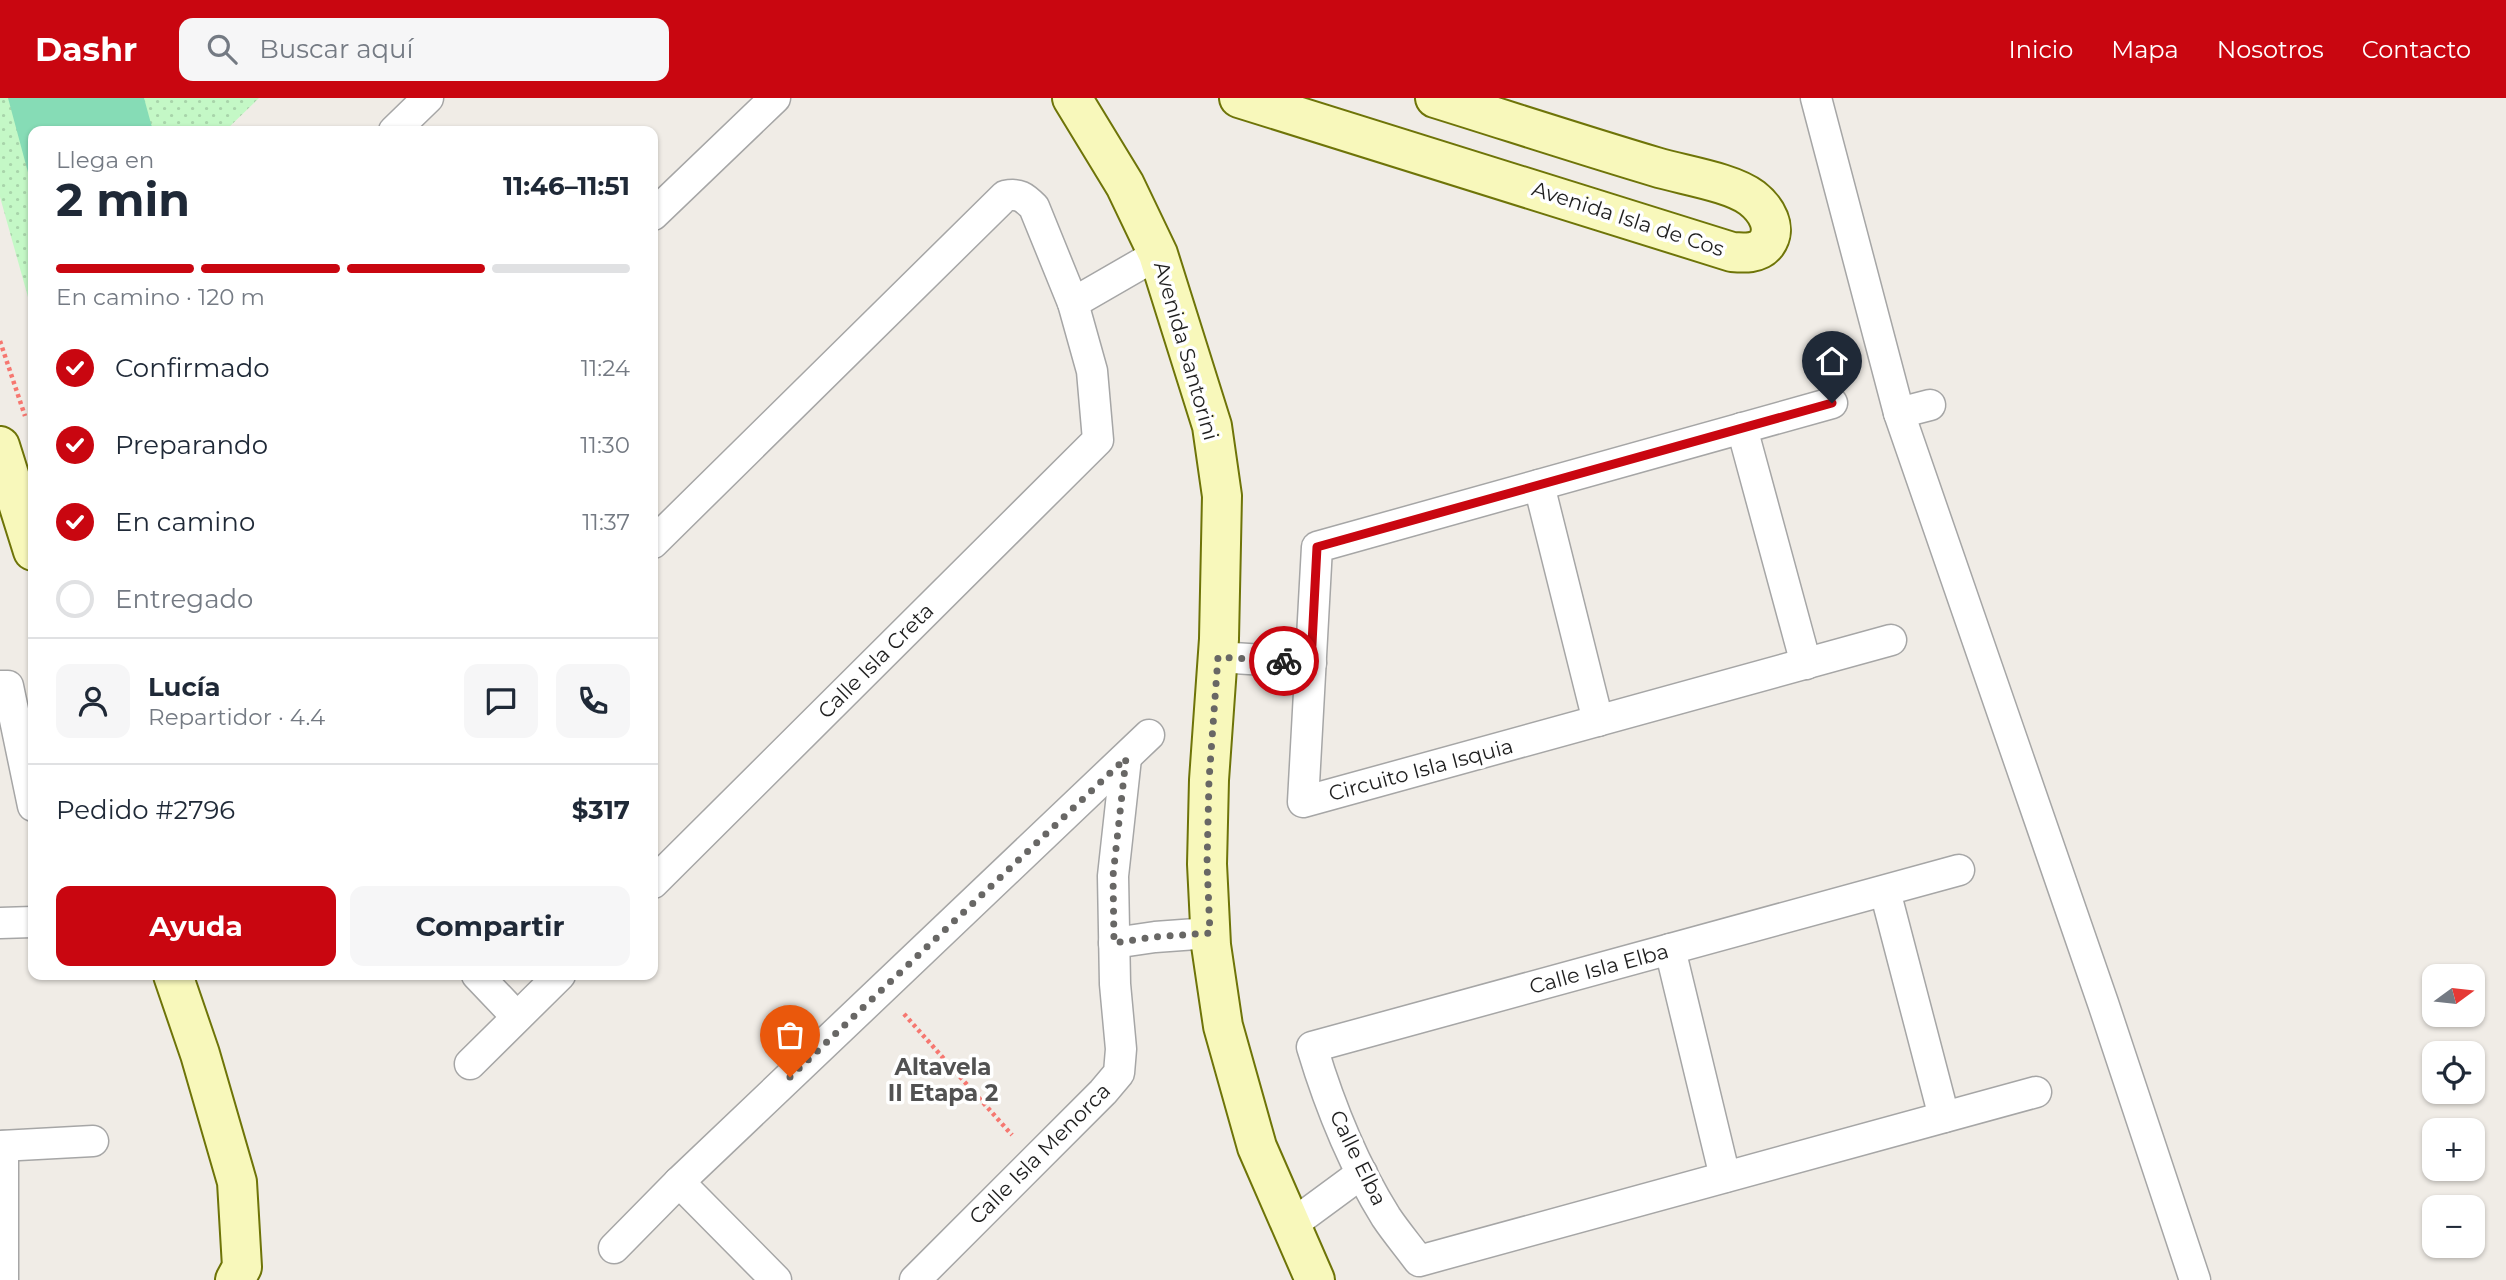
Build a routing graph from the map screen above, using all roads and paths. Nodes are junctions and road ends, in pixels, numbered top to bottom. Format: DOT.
graph roads {
  1 [pos="428,98"];
  2 [pos="775,98"];
  3 [pos="1072,98"];
  4 [pos="1239,98"];
  5 [pos="1435,98"];
  6 [pos="1816,98"];
  7 [pos="399,126"];
  8 [pos="658,210"];
  9 [pos="1158,254"];
  10 [pos="1073,303"];
  11 [pos="0,341"];
  12 [pos="1832,403"];
  13 [pos="1930,405"];
  14 [pos="1899,413"];
  15 [pos="1742,428"];
  16 [pos="15,437"];
  17 [pos="1539,485"];
  18 [pos="28,519"];
  19 [pos="658,538"];
  20 [pos="1891,640"];
  21 [pos="1218,657"];
  22 [pos="1311,663"];
  23 [pos="1806,664"];
  24 [pos="0,686"];
  25 [pos="1598,721"];
  26 [pos="1149,736"];
  27 [pos="1126,758"];
  28 [pos="28,781"];
  29 [pos="1959,870"];
  30 [pos="658,878"];
  31 [pos="1885,891"];
  32 [pos="28,922"];
  33 [pos="0,923"];
  34 [pos="1210,933"];
  35 [pos="1114,943"];
  36 [pos="1670,949"];
  37 [pos="175,980"];
  38 [pos="482,980"];
  39 [pos="555,980"];
  40 [pos="882,989"];
  41 [pos="517,1017"];
  42 [pos="1312,1047"];
  43 [pos="470,1064"];
  44 [pos="2036,1092"];
  45 [pos="1944,1117"];
  46 [pos="93,1141"];
  47 [pos="2,1146"];
  48 [pos="1035,1161"];
  49 [pos="1362,1173"];
  50 [pos="1725,1177"];
  51 [pos="679,1182"];
  52 [pos="1290,1226"];
  53 [pos="614,1248"];
  54 [pos="3,1280"];
  55 [pos="236,1280"];
  56 [pos="776,1280"];
  57 [pos="915,1280"];
  58 [pos="1315,1280"];
  59 [pos="2194,1280"];
  1 -- 7 [label="street"];
  2 -- 8 [label="street"];
  3 -- 9 [label="street, Avenida Santorini"];
  4 -- 5 [label="street, Avenida Isla de Cos"];
  6 -- 14 [label="street"];
  9 -- 10 [label="street"];
  9 -- 21 [label="street, Avenida Santorini"];
  10 -- 19 [label="street"];
  10 -- 30 [label="street, Calle Isla Creta"];
  11 -- 16 [label="path"];
  12 -- 15 [label="street, Circuito Isla Isquia"];
  13 -- 14 [label="street"];
  14 -- 59 [label="street"];
  15 -- 17 [label="street, Circuito Isla Isquia"];
  15 -- 23 [label="street"];
  16 -- 18 [label="street"];
  17 -- 22 [label="street, Circuito Isla Isquia"];
  17 -- 25 [label="street"];
  20 -- 23 [label="street, Circuito Isla Isquia"];
  21 -- 22 [label="street"];
  21 -- 34 [label="street, Avenida Santorini"];
  22 -- 25 [label="street, Circuito Isla Isquia"];
  23 -- 25 [label="street, Circuito Isla Isquia"];
  24 -- 28 [label="street"];
  26 -- 27 [label="street"];
  27 -- 35 [label="street, Calle Isla Menorca"];
  27 -- 40 [label="street"];
  29 -- 31 [label="street, Calle Isla Elba"];
  31 -- 36 [label="street, Calle Isla Elba"];
  31 -- 45 [label="street"];
  32 -- 33 [label="street"];
  34 -- 35 [label="street"];
  34 -- 52 [label="street, Avenida Santorini"];
  35 -- 48 [label="street, Calle Isla Menorca"];
  36 -- 42 [label="street, Calle Isla Elba"];
  36 -- 50 [label="street"];
  37 -- 55 [label="street"];
  38 -- 41 [label="street"];
  39 -- 41 [label="street"];
  40 -- 48 [label="path"];
  40 -- 51 [label="street"];
  41 -- 43 [label="street"];
  42 -- 49 [label="street, Calle Elba"];
  44 -- 45 [label="street"];
  45 -- 50 [label="street"];
  46 -- 47 [label="street"];
  47 -- 54 [label="street"];
  48 -- 57 [label="street, Calle Isla Menorca"];
  49 -- 50 [label="street, Calle Elba"];
  49 -- 52 [label="street"];
  51 -- 53 [label="street"];
  51 -- 56 [label="street"];
  52 -- 58 [label="street, Avenida Santorini"];
}
